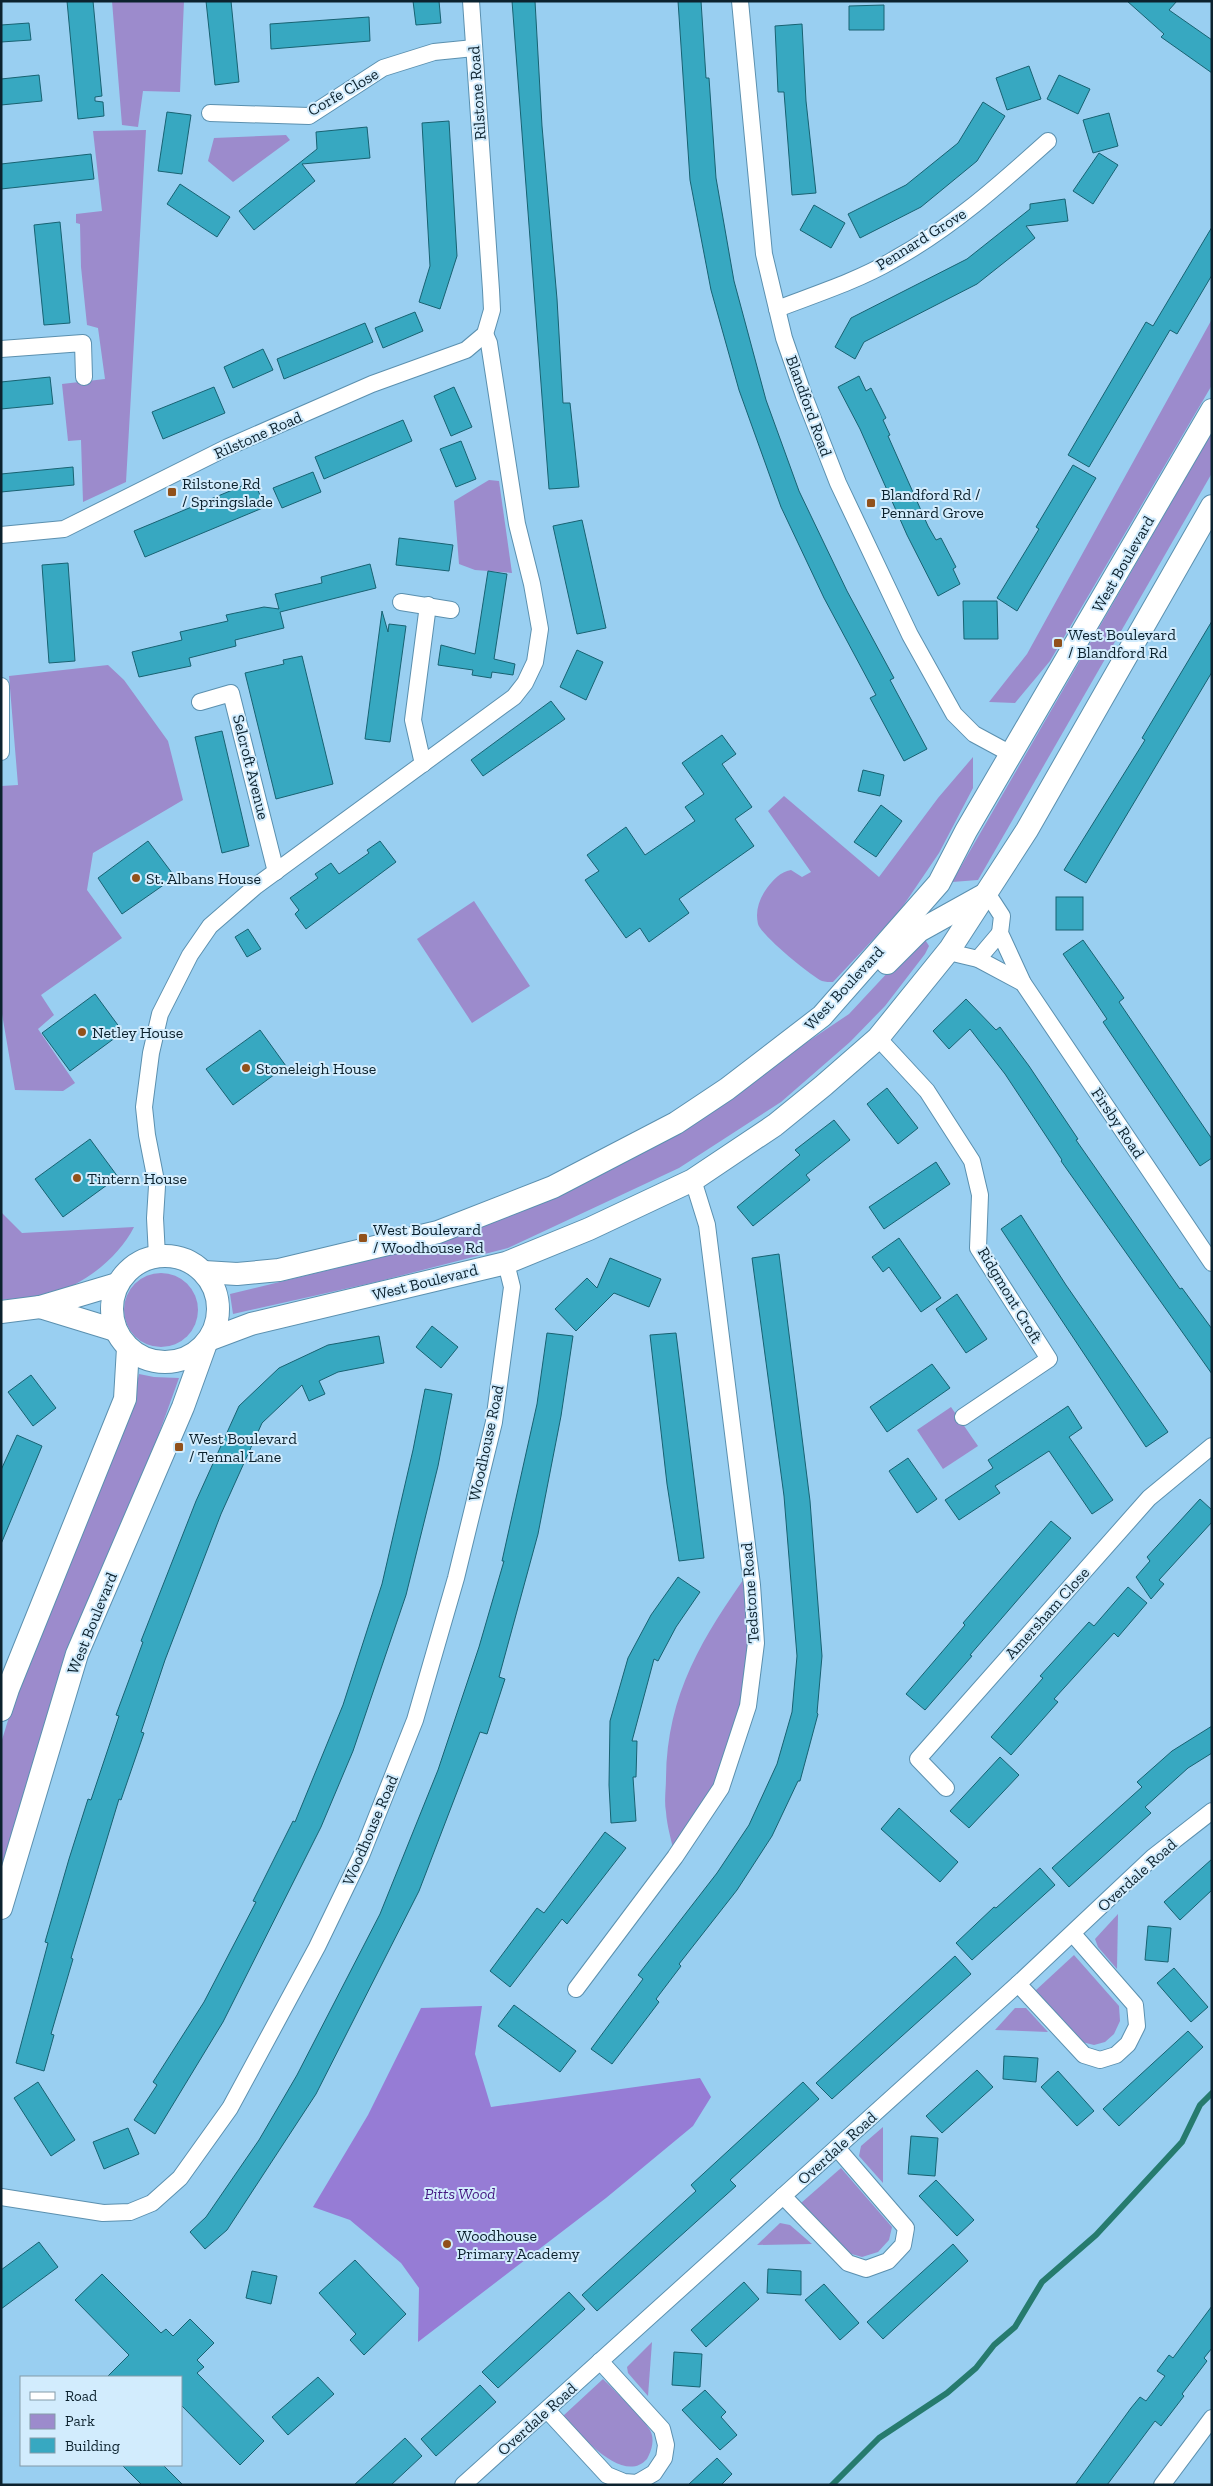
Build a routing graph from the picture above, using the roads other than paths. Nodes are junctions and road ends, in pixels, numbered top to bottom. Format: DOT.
graph roads {
  1 [pos="471,1"];
  2 [pos="740,1"];
  3 [pos="474,48"];
  4 [pos="210,113"];
  5 [pos="1048,141"];
  6 [pos="777,309"];
  7 [pos="485,334"];
  8 [pos="1,349"];
  9 [pos="84,376"];
  10 [pos="1212,410"];
  11 [pos="1212,506"];
  12 [pos="1,535"];
  13 [pos="401,602"];
  14 [pos="428,604"];
  15 [pos="451,610"];
  16 [pos="1,686"];
  17 [pos="200,702"];
  18 [pos="1,752"];
  19 [pos="1011,754"];
  20 [pos="423,764"];
  21 [pos="276,872"];
  22 [pos="939,883"];
  23 [pos="987,893"];
  24 [pos="943,919"];
  25 [pos="1000,933"];
  26 [pos="950,949"];
  27 [pos="978,959"];
  28 [pos="1023,983"];
  29 [pos="822,1016"];
  30 [pos="878,1038"];
  31 [pos="694,1180"];
  32 [pos="157,1256"];
  33 [pos="506,1262"];
  34 [pos="1212,1262"];
  35 [pos="204,1272"];
  36 [pos="118,1284"];
  37 [pos="40,1307"];
  38 [pos="1,1312"];
  39 [pos="115,1330"];
  40 [pos="208,1342"];
  41 [pos="128,1348"];
  42 [pos="963,1417"];
  43 [pos="1212,1446"];
  44 [pos="1,1710"];
  45 [pos="946,1788"];
  46 [pos="1212,1810"];
  47 [pos="1,1908"];
  48 [pos="1073,1934"];
  49 [pos="1018,1984"];
  50 [pos="576,1989"];
  51 [pos="837,2148"];
  52 [pos="783,2196"];
  53 [pos="1,2197"];
  54 [pos="600,2361"];
  55 [pos="547,2410"];
  56 [pos="1212,2418"];
  57 [pos="463,2485"];
  58 [pos="1162,2485"];
  1 -- 3 [label="street, Rilstone Road"];
  2 -- 6 [label="street, Blandford Road"];
  3 -- 4 [label="street, Corfe Close"];
  3 -- 7 [label="street, Rilstone Road"];
  5 -- 6 [label="street, Pennard Grove"];
  6 -- 19 [label="street, Blandford Road"];
  7 -- 12 [label="street, Rilstone Road"];
  7 -- 20 [label="street"];
  8 -- 9 [label="street"];
  10 -- 19 [label="main road, West Boulevard"];
  11 -- 23 [label="main road, West Boulevard"];
  13 -- 14 [label="street"];
  14 -- 15 [label="street"];
  14 -- 20 [label="street"];
  16 -- 18 [label="street"];
  17 -- 21 [label="street, Selcroft Avenue"];
  19 -- 22 [label="main road, West Boulevard"];
  20 -- 21 [label="street"];
  21 -- 32 [label="street"];
  22 -- 24 [label="main road"];
  22 -- 29 [label="main road, West Boulevard"];
  23 -- 24 [label="main road"];
  23 -- 25 [label="street, Firsby Road"];
  23 -- 26 [label="main road, West Boulevard"];
  24 -- 26 [label="main road"];
  24 -- 29 [label="main road"];
  25 -- 27 [label="street"];
  25 -- 28 [label="street, Firsby Road"];
  26 -- 27 [label="street, Firsby Road"];
  26 -- 30 [label="main road, West Boulevard"];
  27 -- 28 [label="street, Firsby Road"];
  28 -- 34 [label="street, Firsby Road"];
  29 -- 35 [label="main road, West Boulevard"];
  30 -- 31 [label="main road, West Boulevard"];
  30 -- 42 [label="street, Ridgmont Croft"];
  31 -- 33 [label="main road, West Boulevard"];
  31 -- 50 [label="street, Tedstone Road"];
  32 -- 35 [label="main road"];
  32 -- 36 [label="main road"];
  33 -- 40 [label="main road, West Boulevard"];
  33 -- 53 [label="street, Woodhouse Road"];
  35 -- 40 [label="main road"];
  36 -- 37 [label="main road"];
  36 -- 39 [label="main road"];
  37 -- 38 [label="main road"];
  37 -- 39 [label="main road"];
  39 -- 41 [label="main road"];
  40 -- 41 [label="main road"];
  40 -- 47 [label="main road, West Boulevard"];
  41 -- 44 [label="main road"];
  43 -- 45 [label="street, Amersham Close"];
  46 -- 48 [label="street, Overdale Road"];
  48 -- 49 [label="street, Overdale Road"];
  48 -- 49 [label="street"];
  49 -- 51 [label="street, Overdale Road"];
  51 -- 52 [label="street, Overdale Road"];
  51 -- 52 [label="street"];
  52 -- 54 [label="street, Overdale Road"];
  54 -- 55 [label="street, Overdale Road"];
  54 -- 55 [label="street"];
  55 -- 57 [label="street, Overdale Road"];
  56 -- 58 [label="street"];
}
